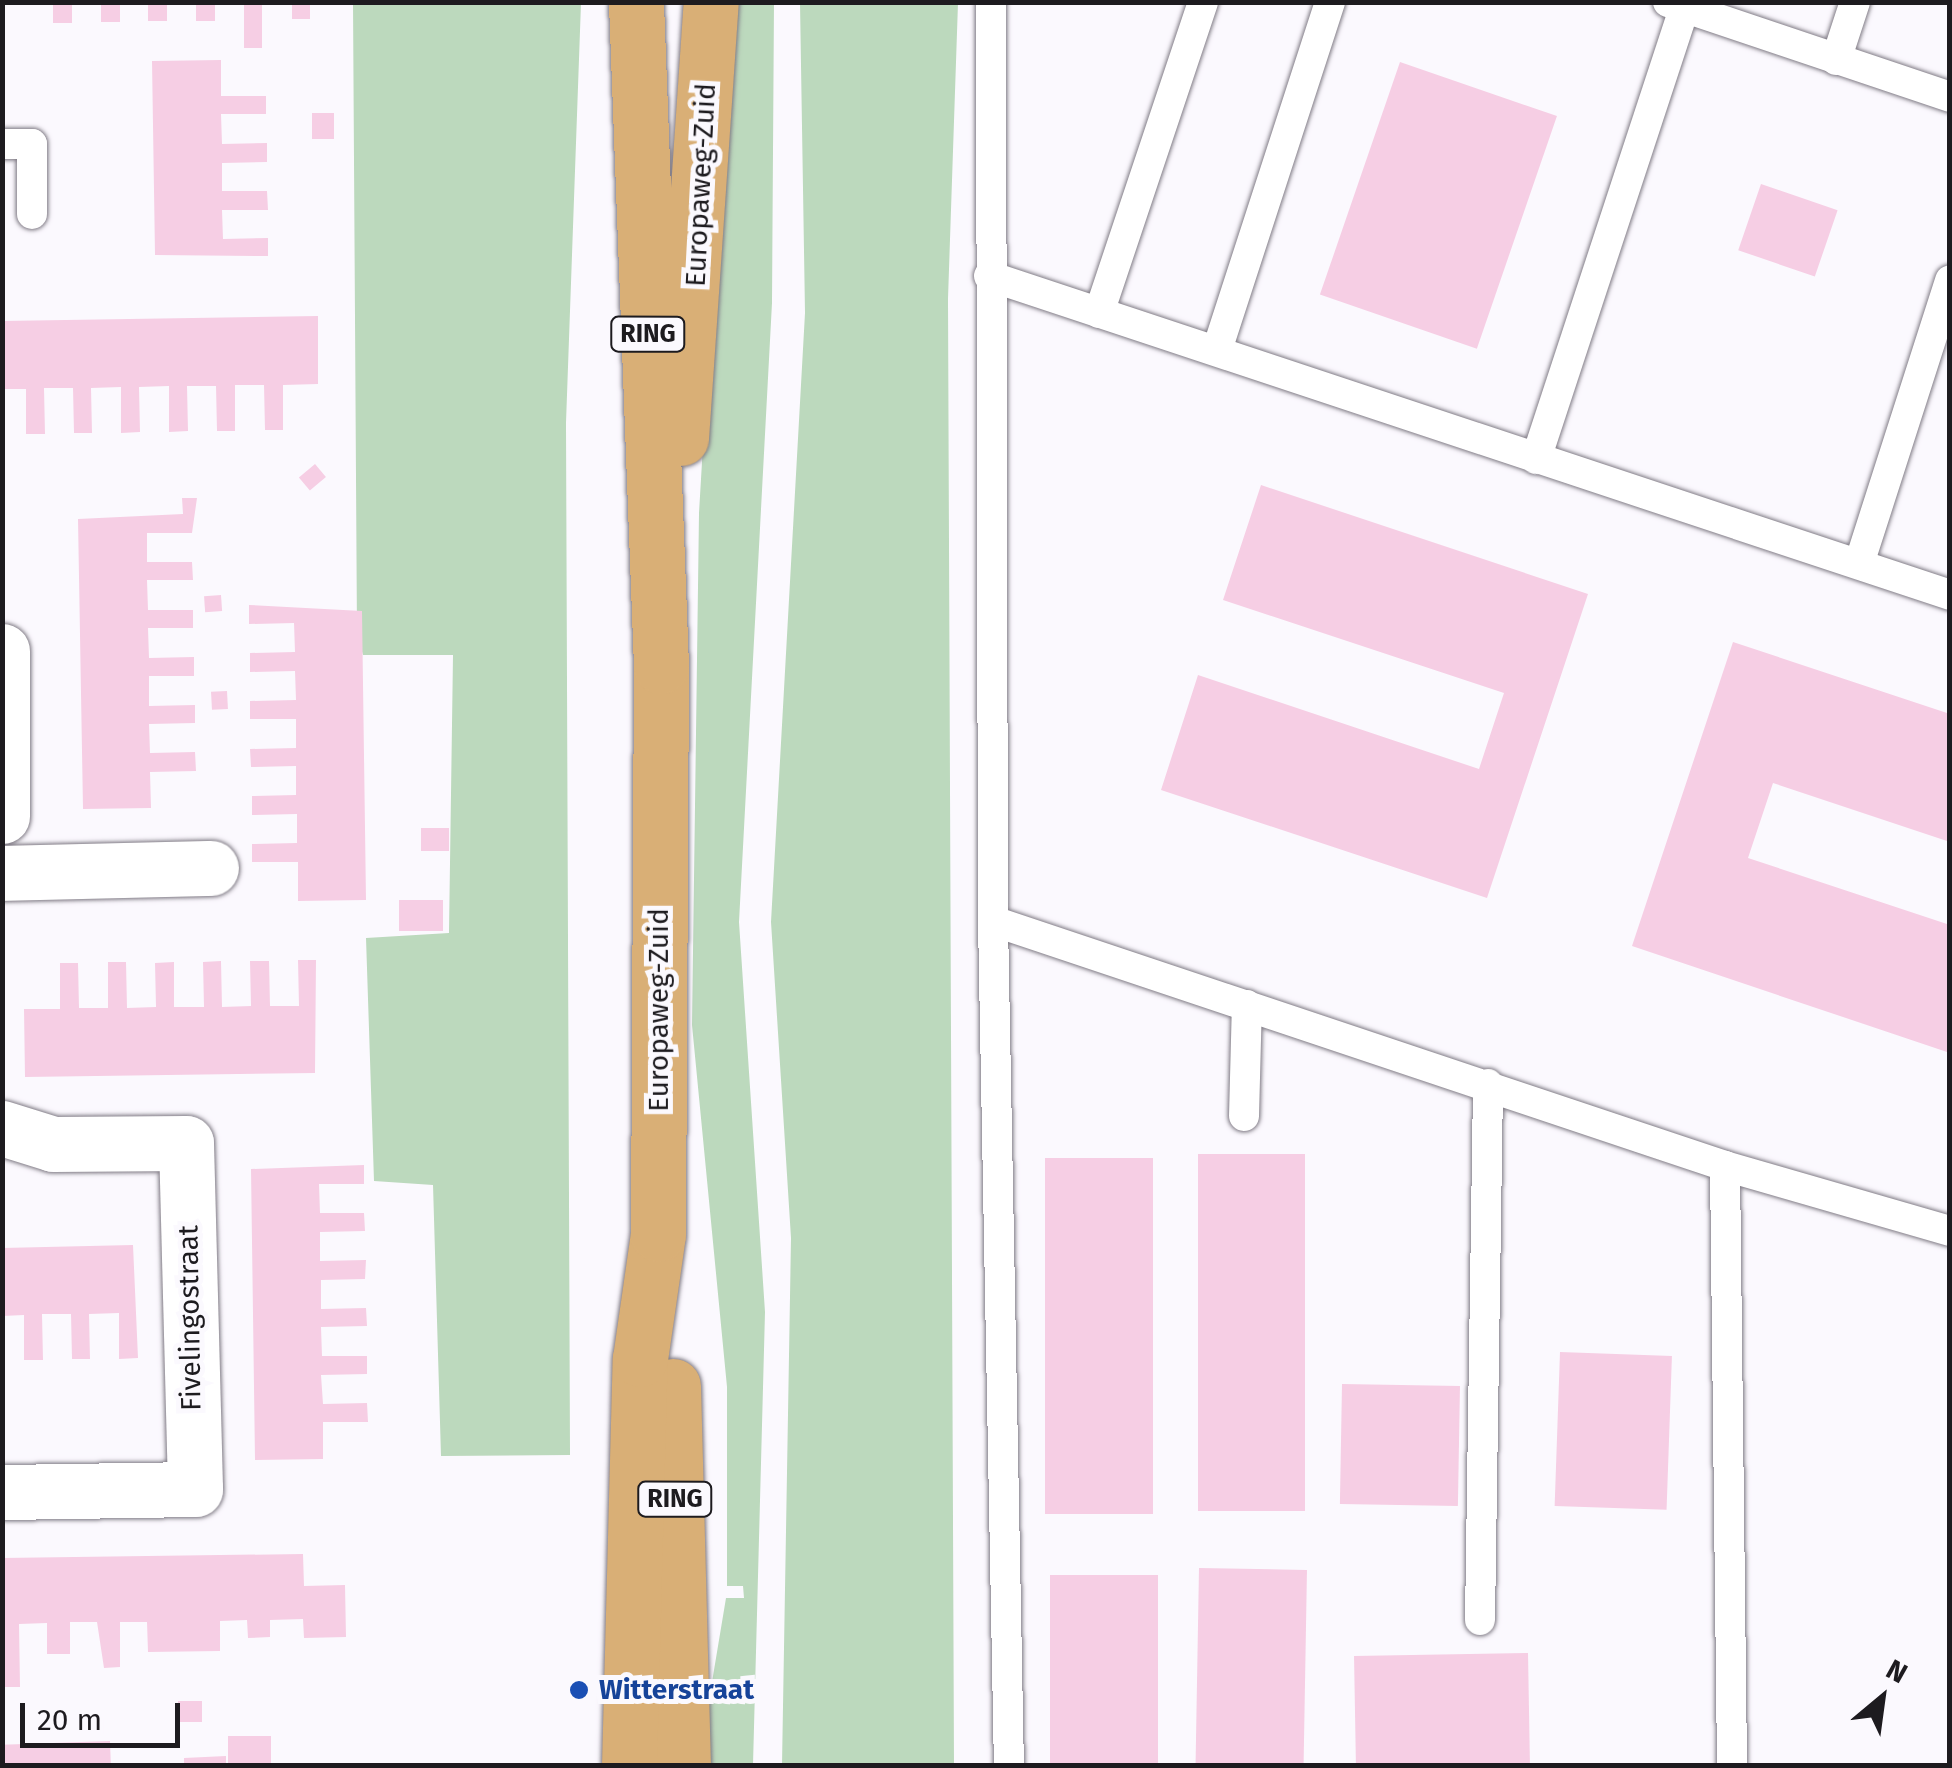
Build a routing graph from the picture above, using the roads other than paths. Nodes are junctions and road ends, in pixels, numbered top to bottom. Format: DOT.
graph roads {
  1 [pos="636,2"];
  2 [pos="710,2"];
  3 [pos="991,2"];
  4 [pos="1204,2"];
  5 [pos="1330,2"];
  6 [pos="1855,2"];
  7 [pos="1676,5"];
  8 [pos="1836,60"];
  9 [pos="1950,97"];
  10 [pos="2,144"];
  11 [pos="32,214"];
  12 [pos="989,276"];
  13 [pos="1950,280"];
  14 [pos="1099,313"];
  15 [pos="1217,350"];
  16 [pos="1536,459"];
  17 [pos="1859,564"];
  18 [pos="1950,595"];
  19 [pos="2,651"];
  20 [pos="661,666"];
  21 [pos="2,816"];
  22 [pos="211,868"];
  23 [pos="2,872"];
  24 [pos="993,921"];
  25 [pos="1247,1005"];
  26 [pos="1488,1084"];
  27 [pos="1244,1116"];
  28 [pos="2,1128"];
  29 [pos="1726,1166"];
  30 [pos="1950,1231"];
  31 [pos="658,1234"];
  32 [pos="2,1492"];
  33 [pos="1480,1620"];
  34 [pos="630,1766"];
  35 [pos="682,1766"];
  36 [pos="1010,1766"];
  37 [pos="1732,1766"];
  1 -- 20 [label="main road, Europaweg-Zuid / RING"];
  2 -- 20 [label="main road, Europaweg-Zuid / RING"];
  3 -- 12 [label="lane"];
  4 -- 14 [label="lane"];
  5 -- 15 [label="lane"];
  6 -- 8 [label="lane"];
  7 -- 8 [label="lane"];
  7 -- 16 [label="lane"];
  8 -- 9 [label="lane"];
  10 -- 11 [label="lane"];
  12 -- 14 [label="lane"];
  12 -- 24 [label="lane"];
  13 -- 17 [label="lane"];
  14 -- 15 [label="lane"];
  15 -- 16 [label="lane"];
  16 -- 17 [label="lane"];
  17 -- 18 [label="lane"];
  19 -- 21 [label="street"];
  20 -- 31 [label="main road, Europaweg-Zuid / RING"];
  22 -- 23 [label="street"];
  24 -- 25 [label="lane"];
  24 -- 36 [label="lane"];
  25 -- 26 [label="lane"];
  25 -- 27 [label="lane"];
  26 -- 29 [label="lane"];
  26 -- 33 [label="lane"];
  28 -- 32 [label="street, Fivelingostraat"];
  29 -- 30 [label="lane"];
  29 -- 37 [label="lane"];
  31 -- 34 [label="main road, Europaweg-Zuid / RING"];
  31 -- 35 [label="main road, Europaweg-Zuid / RING"];
}
